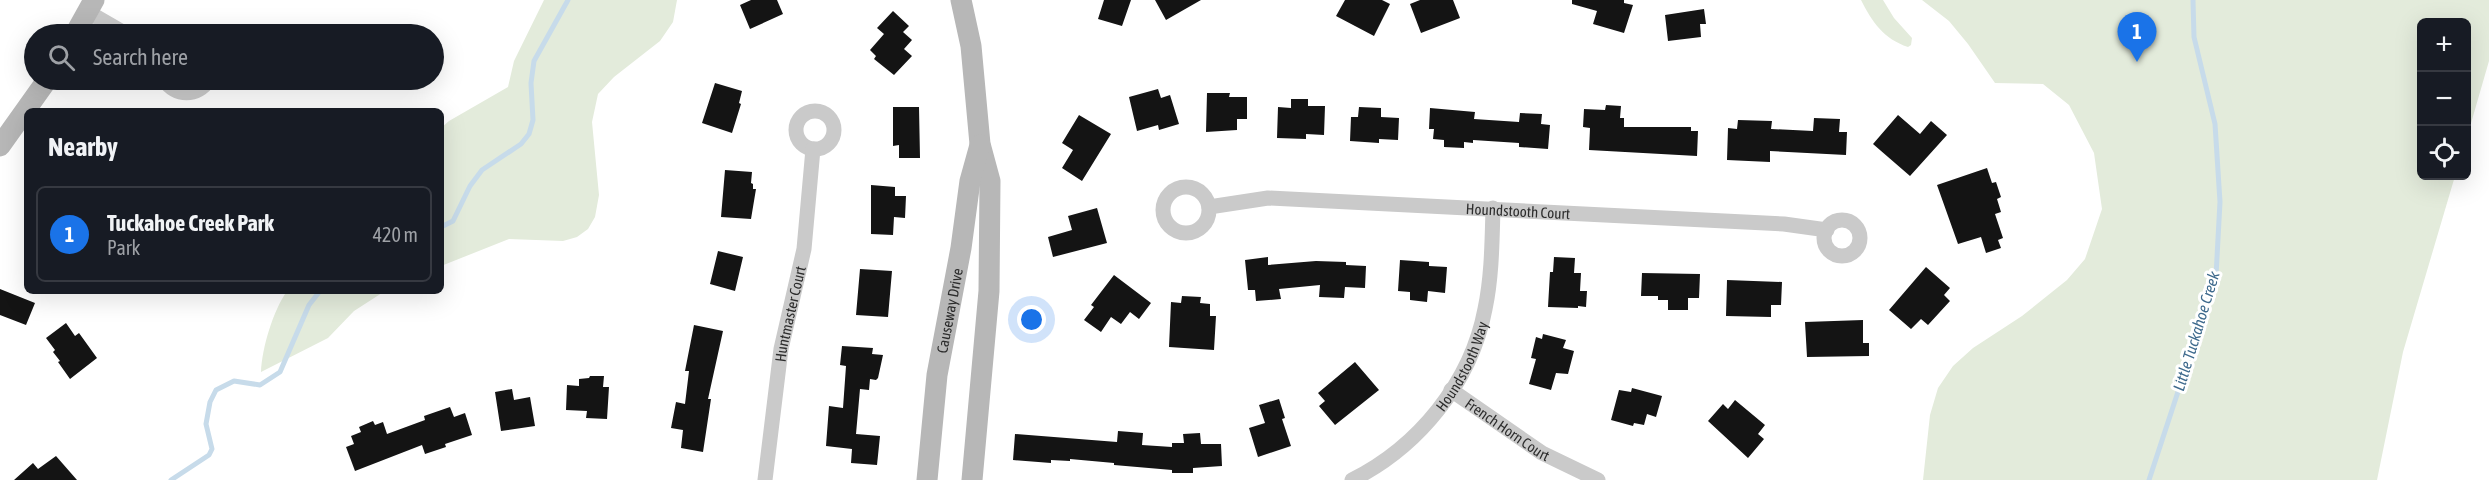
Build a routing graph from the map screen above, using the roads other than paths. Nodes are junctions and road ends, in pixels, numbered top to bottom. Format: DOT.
graph roads {
  1 [pos="961,0"];
  2 [pos="91,6"];
  3 [pos="81,24"];
  4 [pos="114,24"];
  5 [pos="40,90"];
  6 [pos="174,90"];
  7 [pos="199,90"];
  8 [pos="27,108"];
  9 [pos="24,112"];
  10 [pos="980,144"];
  11 [pos="0,146"];
  12 [pos="813,149"];
  13 [pos="1209,207"];
  14 [pos="1493,208"];
  15 [pos="1827,230"];
  16 [pos="1451,390"];
  17 [pos="765,480"];
  18 [pos="927,480"];
  19 [pos="972,480"];
  20 [pos="1352,480"];
  21 [pos="1598,480"];
  1 -- 10 [label="street, Causeway Drive"];
  2 -- 3 [label="street"];
  2 -- 4 [label="street"];
  5 -- 8 [label="street"];
  6 -- 7 [label="street"];
  9 -- 11 [label="street"];
  10 -- 18 [label="street, Causeway Drive"];
  10 -- 19 [label="street, Causeway Drive"];
  12 -- 17 [label="street, Huntmaster Court"];
  13 -- 14 [label="street, Houndstooth Court"];
  14 -- 15 [label="street, Houndstooth Court"];
  14 -- 16 [label="street, Houndstooth Way"];
  16 -- 20 [label="street, Houndstooth Way"];
  16 -- 21 [label="street, French Horn Court"];
}
